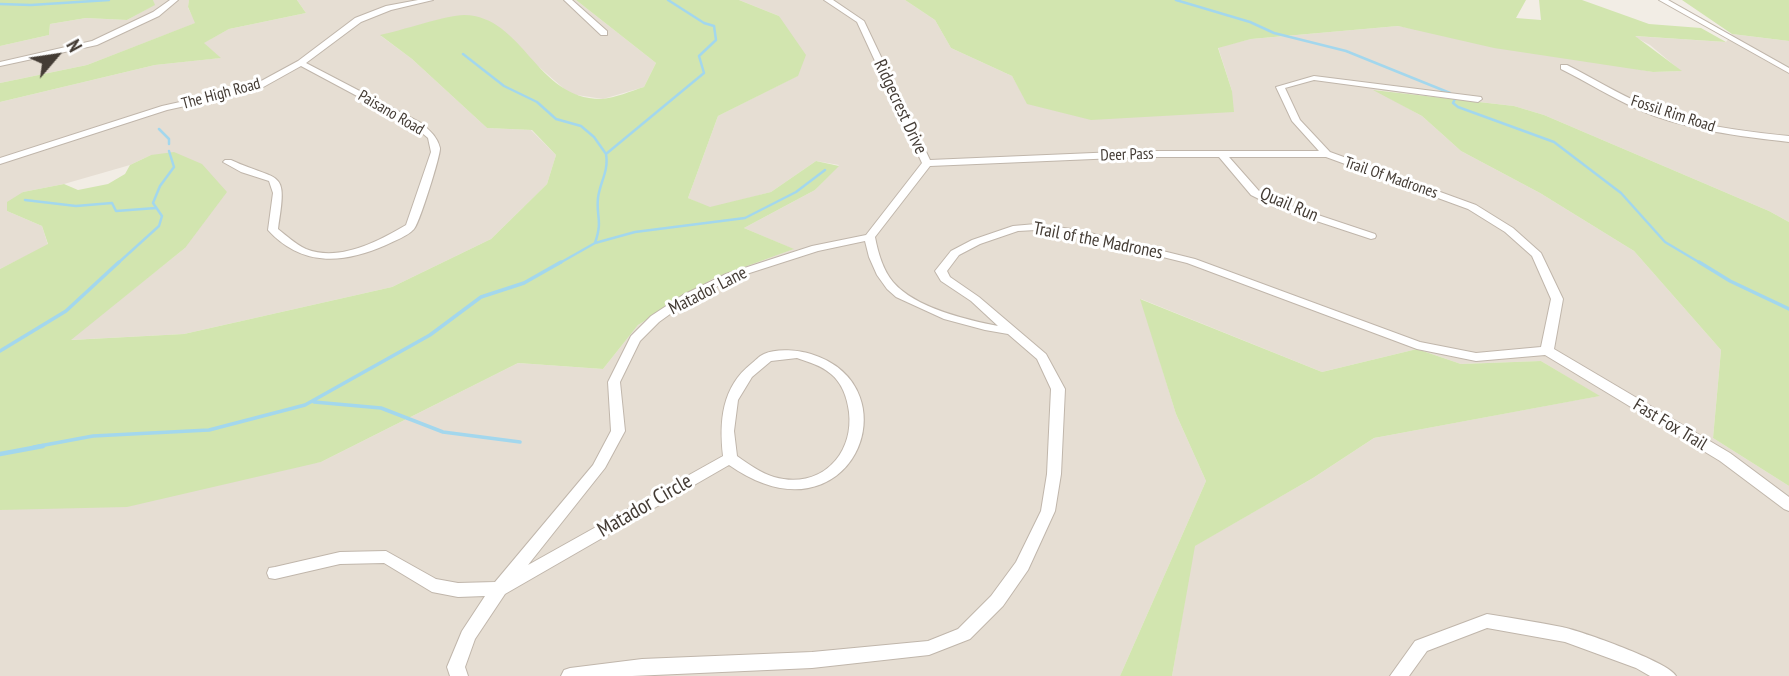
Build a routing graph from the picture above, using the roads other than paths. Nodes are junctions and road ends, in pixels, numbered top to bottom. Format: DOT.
graph roads {
  1 [pos="174,0"];
  2 [pos="429,0"];
  3 [pos="568,0"];
  4 [pos="828,0"];
  5 [pos="1663,0"];
  6 [pos="604,33"];
  7 [pos="301,63"];
  8 [pos="0,64"];
  9 [pos="1564,67"];
  10 [pos="1789,71"];
  11 [pos="1478,99"];
  12 [pos="1789,139"];
  13 [pos="1221,153"];
  14 [pos="1327,154"];
  15 [pos="0,161"];
  16 [pos="228,162"];
  17 [pos="927,163"];
  18 [pos="1371,236"];
  19 [pos="870,237"];
  20 [pos="1013,331"];
  21 [pos="1547,351"];
  22 [pos="730,458"];
  23 [pos="1789,505"];
  24 [pos="559,555"];
  25 [pos="275,573"];
  26 [pos="499,589"];
  27 [pos="459,676"];
  28 [pos="570,676"];
  29 [pos="1399,676"];
  30 [pos="1667,676"];
  1 -- 8 [label="street"];
  2 -- 7 [label="street, The High Road"];
  3 -- 6 [label="street"];
  4 -- 17 [label="street, Ridgecrest Drive"];
  5 -- 10 [label="street"];
  7 -- 15 [label="street, The High Road"];
  7 -- 16 [label="street, Paisano Road"];
  9 -- 12 [label="street, Fossil Rim Road"];
  11 -- 14 [label="street, Trail Of Madrones"];
  13 -- 14 [label="street, Deer Pass"];
  13 -- 17 [label="street, Deer Pass"];
  13 -- 18 [label="street, Quail Run"];
  14 -- 21 [label="street, Trail Of Madrones"];
  17 -- 19 [label="street, Ridgecrest Drive"];
  19 -- 20 [label="street"];
  19 -- 26 [label="street, Matador Lane"];
  20 -- 21 [label="street, Trail of the Madrones"];
  20 -- 28 [label="street, Trail of the Madrones"];
  21 -- 23 [label="street, Fast Fox Trail"];
  22 -- 22 [label="street"];
  22 -- 24 [label="street, Matador Circle"];
  24 -- 26 [label="street, Matador Lane"];
  25 -- 26 [label="street"];
  26 -- 27 [label="street, Matador Lane"];
  29 -- 30 [label="street"];
}
